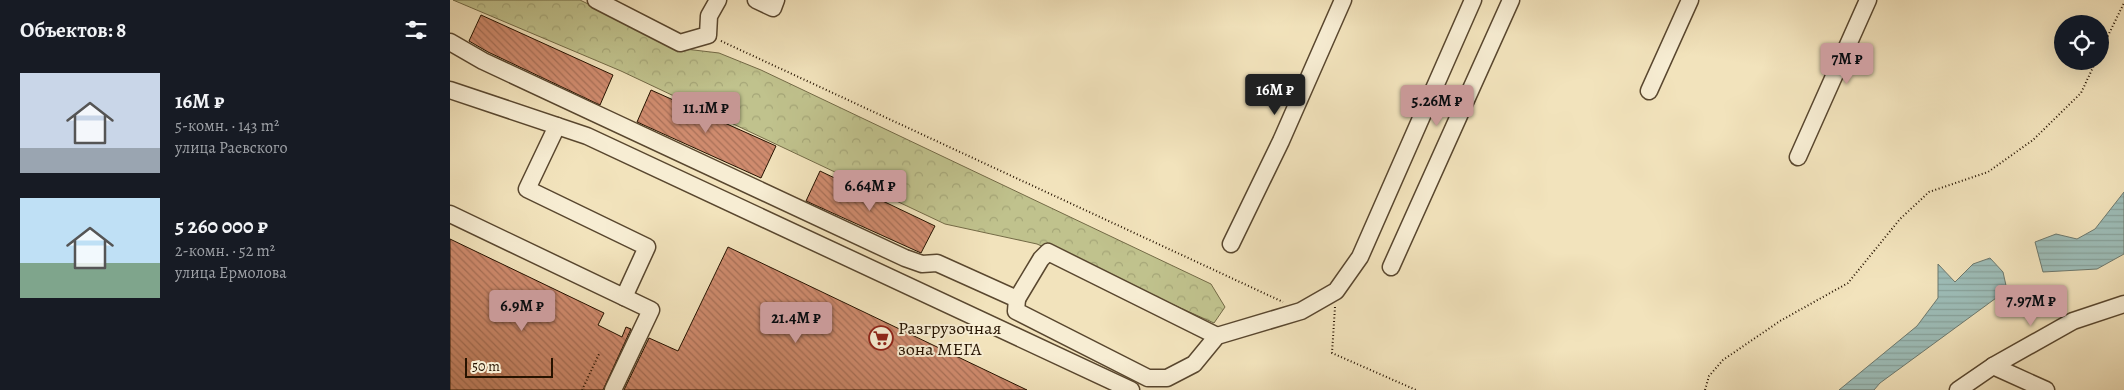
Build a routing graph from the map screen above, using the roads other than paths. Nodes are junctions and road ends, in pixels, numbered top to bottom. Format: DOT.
graph roads {
  1 [pos="596,0"];
  2 [pos="718,0"];
  3 [pos="756,0"];
  4 [pos="776,0"];
  5 [pos="1343,0"];
  6 [pos="1473,0"];
  7 [pos="1511,0"];
  8 [pos="1690,0"];
  9 [pos="1868,0"];
  10 [pos="450,42"];
  11 [pos="450,90"];
  12 [pos="1649,91"];
  13 [pos="557,126"];
  14 [pos="1798,157"];
  15 [pos="450,214"];
  16 [pos="1231,244"];
  17 [pos="1391,267"];
  18 [pos="624,297"];
  19 [pos="1017,300"];
  20 [pos="2124,304"];
  21 [pos="1217,336"];
  22 [pos="1993,366"];
  23 [pos="613,390"];
  24 [pos="1131,390"];
  25 [pos="1958,390"];
  26 [pos="2046,390"];
  1 -- 2 [label="street"];
  3 -- 4 [label="street"];
  5 -- 16 [label="street"];
  6 -- 21 [label="street"];
  7 -- 17 [label="street"];
  8 -- 12 [label="street"];
  9 -- 14 [label="street"];
  10 -- 19 [label="street"];
  11 -- 13 [label="street"];
  13 -- 18 [label="street"];
  13 -- 24 [label="street"];
  15 -- 18 [label="street"];
  18 -- 23 [label="street"];
  19 -- 21 [label="street"];
  19 -- 21 [label="street"];
  20 -- 22 [label="street"];
  22 -- 25 [label="street"];
  22 -- 26 [label="street"];
}
